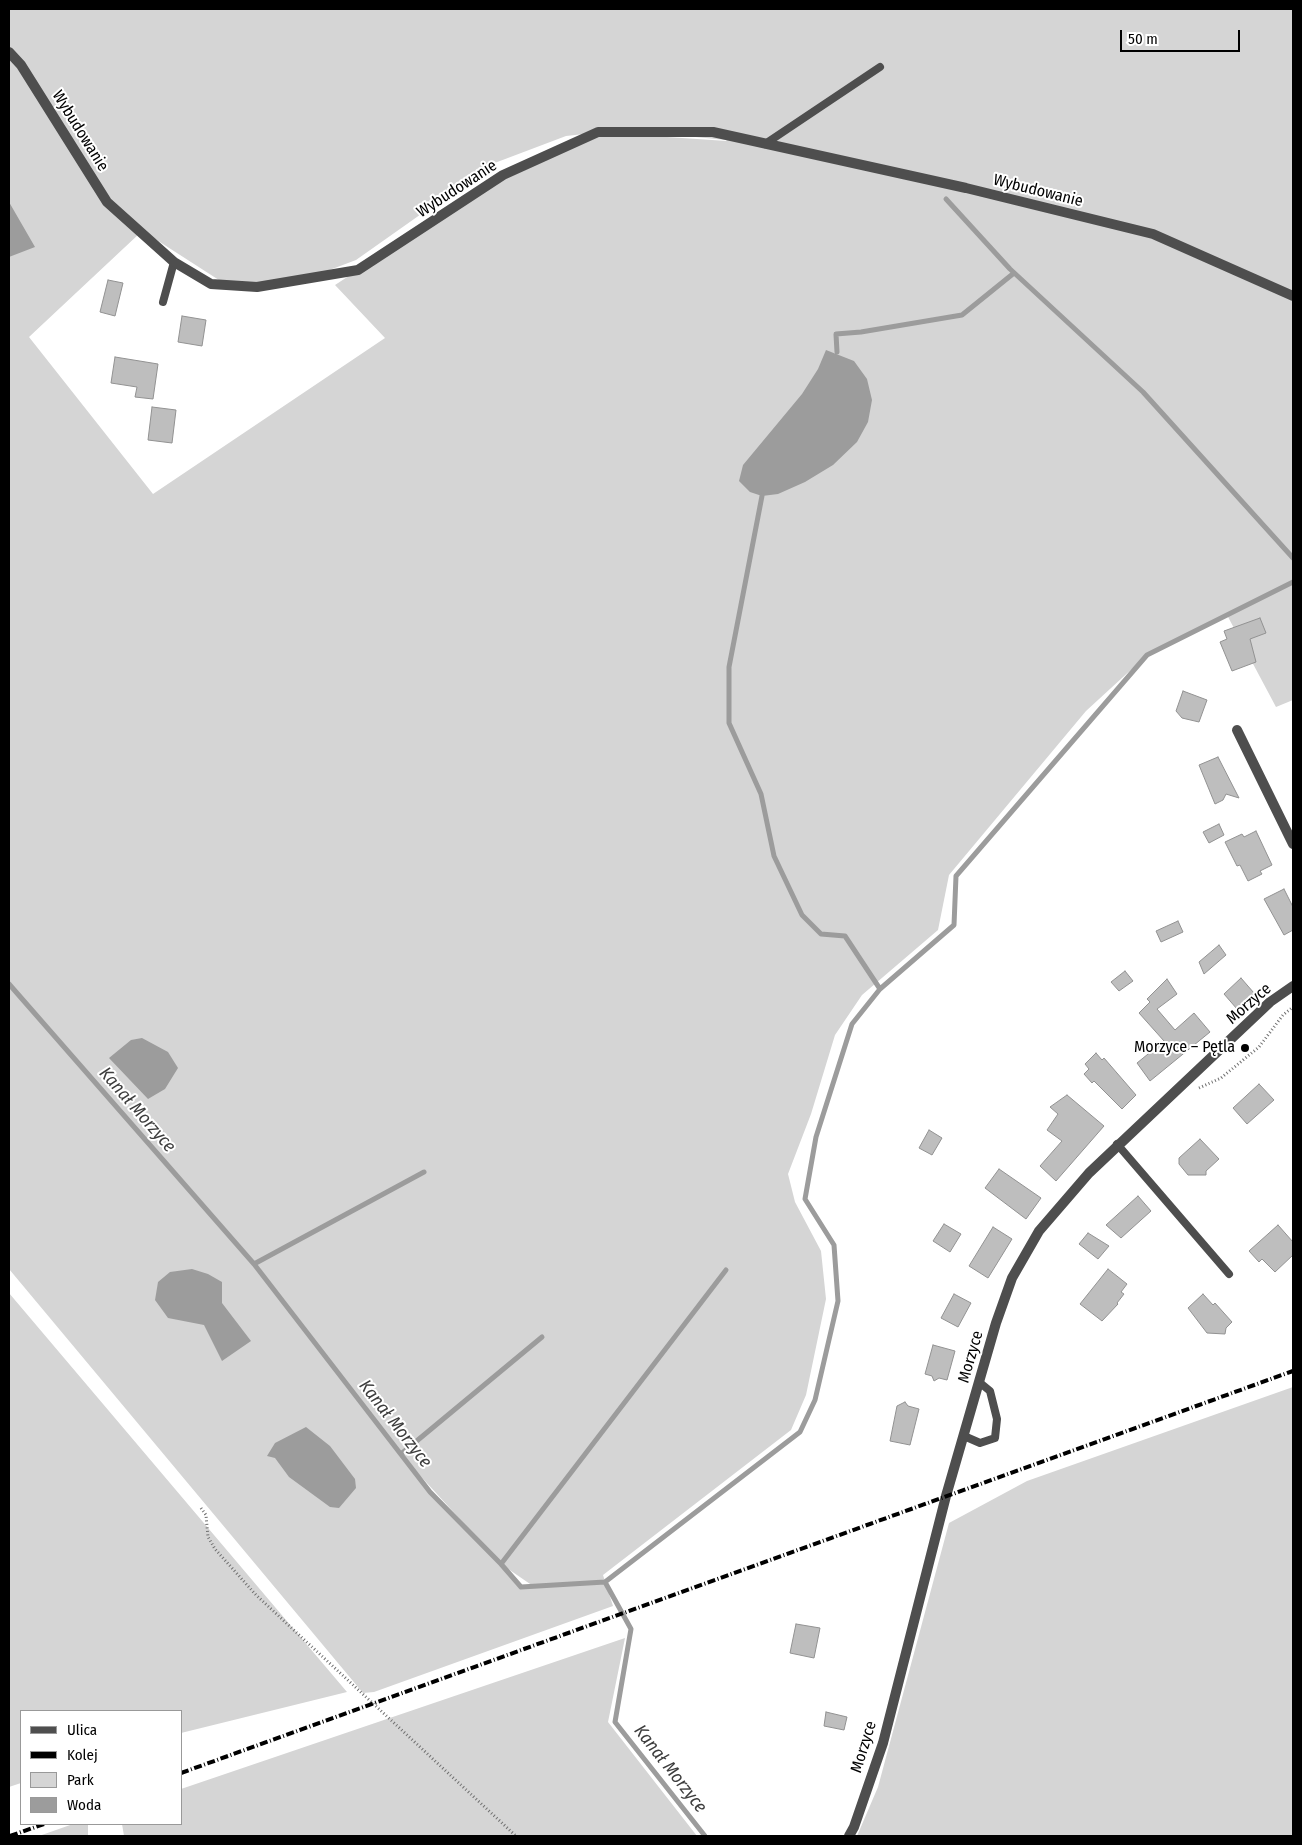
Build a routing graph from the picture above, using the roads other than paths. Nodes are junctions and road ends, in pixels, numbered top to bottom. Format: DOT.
graph roads {
  1 [pos="9,52"];
  2 [pos="880,66"];
  3 [pos="765,144"];
  4 [pos="174,262"];
  5 [pos="1293,296"];
  6 [pos="162,302"];
  7 [pos="1237,730"];
  8 [pos="1293,844"];
  9 [pos="1293,986"];
  10 [pos="1117,1144"];
  11 [pos="1230,1274"];
  12 [pos="979,1382"];
  13 [pos="964,1436"];
  14 [pos="849,1836"];
  1 -- 4 [label="street, Wybudowanie"];
  2 -- 3 [label="lane"];
  3 -- 4 [label="street, Wybudowanie"];
  3 -- 5 [label="street, Wybudowanie"];
  4 -- 6 [label="lane"];
  7 -- 8 [label="street"];
  9 -- 10 [label="street, Morzyce"];
  10 -- 11 [label="lane"];
  10 -- 12 [label="street, Morzyce"];
  12 -- 13 [label="street, Morzyce"];
  12 -- 13 [label="lane"];
  13 -- 14 [label="street, Morzyce"];
}
